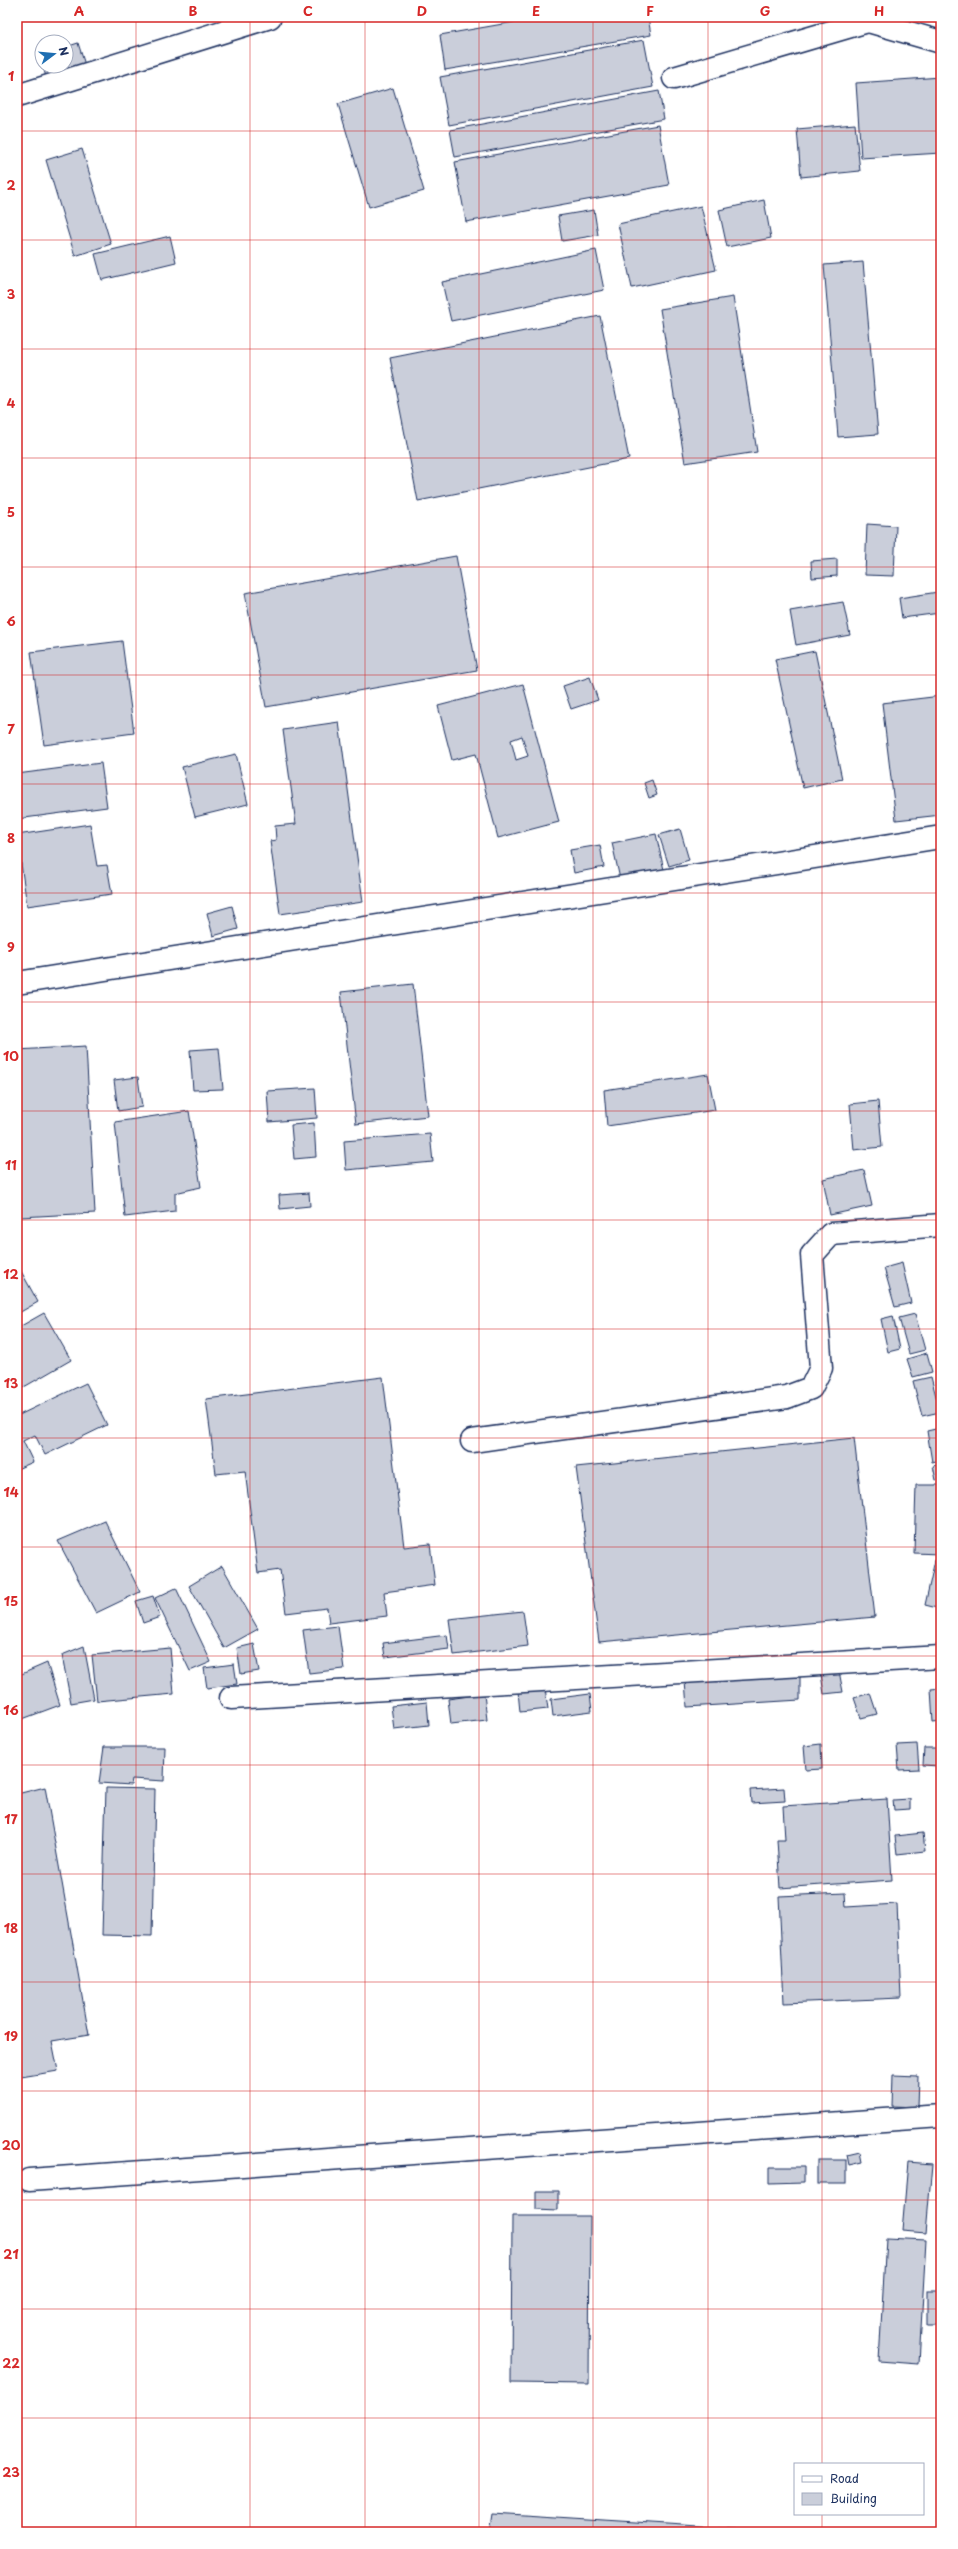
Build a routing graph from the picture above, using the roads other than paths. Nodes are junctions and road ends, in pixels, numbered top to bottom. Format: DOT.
graph roads {
  1 [pos="270,17"];
  2 [pos="865,19"];
  3 [pos="941,42"];
  4 [pos="674,78"];
  5 [pos="17,96"];
  6 [pos="941,837"];
  7 [pos="17,983"];
  8 [pos="941,1225"];
  9 [pos="472,1441"];
  10 [pos="941,1657"];
  11 [pos="231,1698"];
  12 [pos="941,2116"];
  13 [pos="29,2180"];
  1 -- 5 [label="street"];
  2 -- 3 [label="street"];
  2 -- 4 [label="street"];
  6 -- 7 [label="street"];
  8 -- 9 [label="street"];
  10 -- 11 [label="street"];
  12 -- 13 [label="street"];
}
